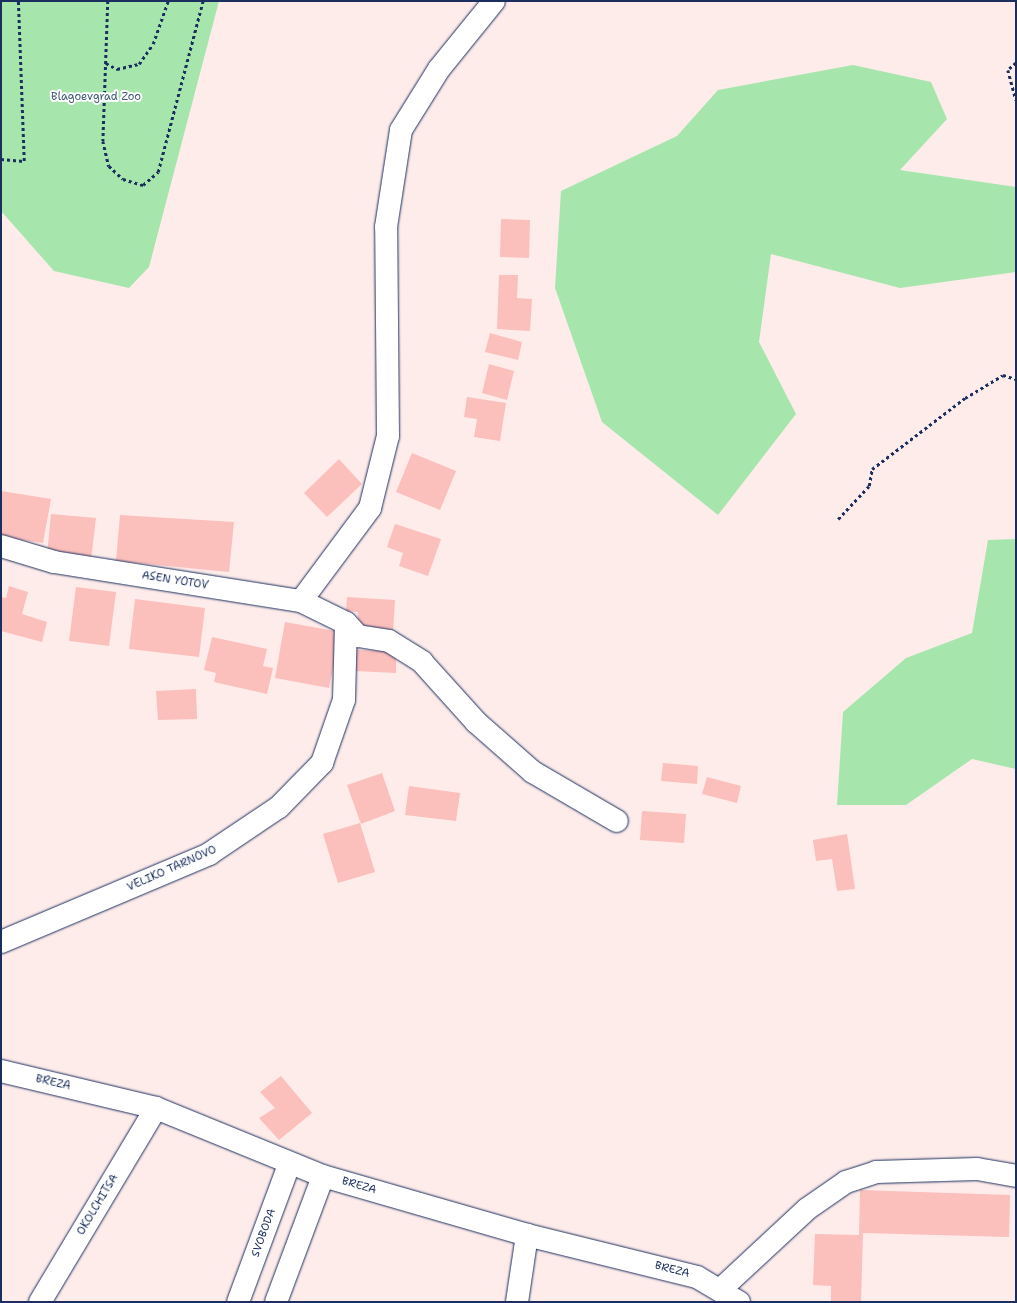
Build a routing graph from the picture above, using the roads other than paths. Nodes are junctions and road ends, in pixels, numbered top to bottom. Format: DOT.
graph roads {
  1 [pos="494,1"];
  2 [pos="1,546"];
  3 [pos="301,601"];
  4 [pos="346,623"];
  5 [pos="618,821"];
  6 [pos="1,942"];
  7 [pos="1,1071"];
  8 [pos="156,1108"];
  9 [pos="289,1165"];
  10 [pos="323,1176"];
  11 [pos="1016,1176"];
  12 [pos="526,1235"];
  13 [pos="721,1289"];
  14 [pos="40,1302"];
  15 [pos="238,1302"];
  16 [pos="276,1302"];
  17 [pos="517,1302"];
  18 [pos="739,1302"];
  1 -- 3 [label="street"];
  2 -- 3 [label="street, ASEN YOTOV"];
  3 -- 4 [label="street, ASEN YOTOV"];
  4 -- 5 [label="street, ASEN YOTOV"];
  4 -- 6 [label="street, VELIKO TARNOVO"];
  7 -- 8 [label="street, BREZA"];
  8 -- 9 [label="street, BREZA"];
  8 -- 14 [label="street, OKOLCHITSA"];
  9 -- 10 [label="street, BREZA"];
  9 -- 15 [label="street, SVOBODA"];
  10 -- 12 [label="street, BREZA"];
  10 -- 16 [label="street"];
  11 -- 13 [label="street"];
  12 -- 13 [label="street, BREZA"];
  12 -- 17 [label="street"];
  13 -- 18 [label="street, BREZA"];
}
